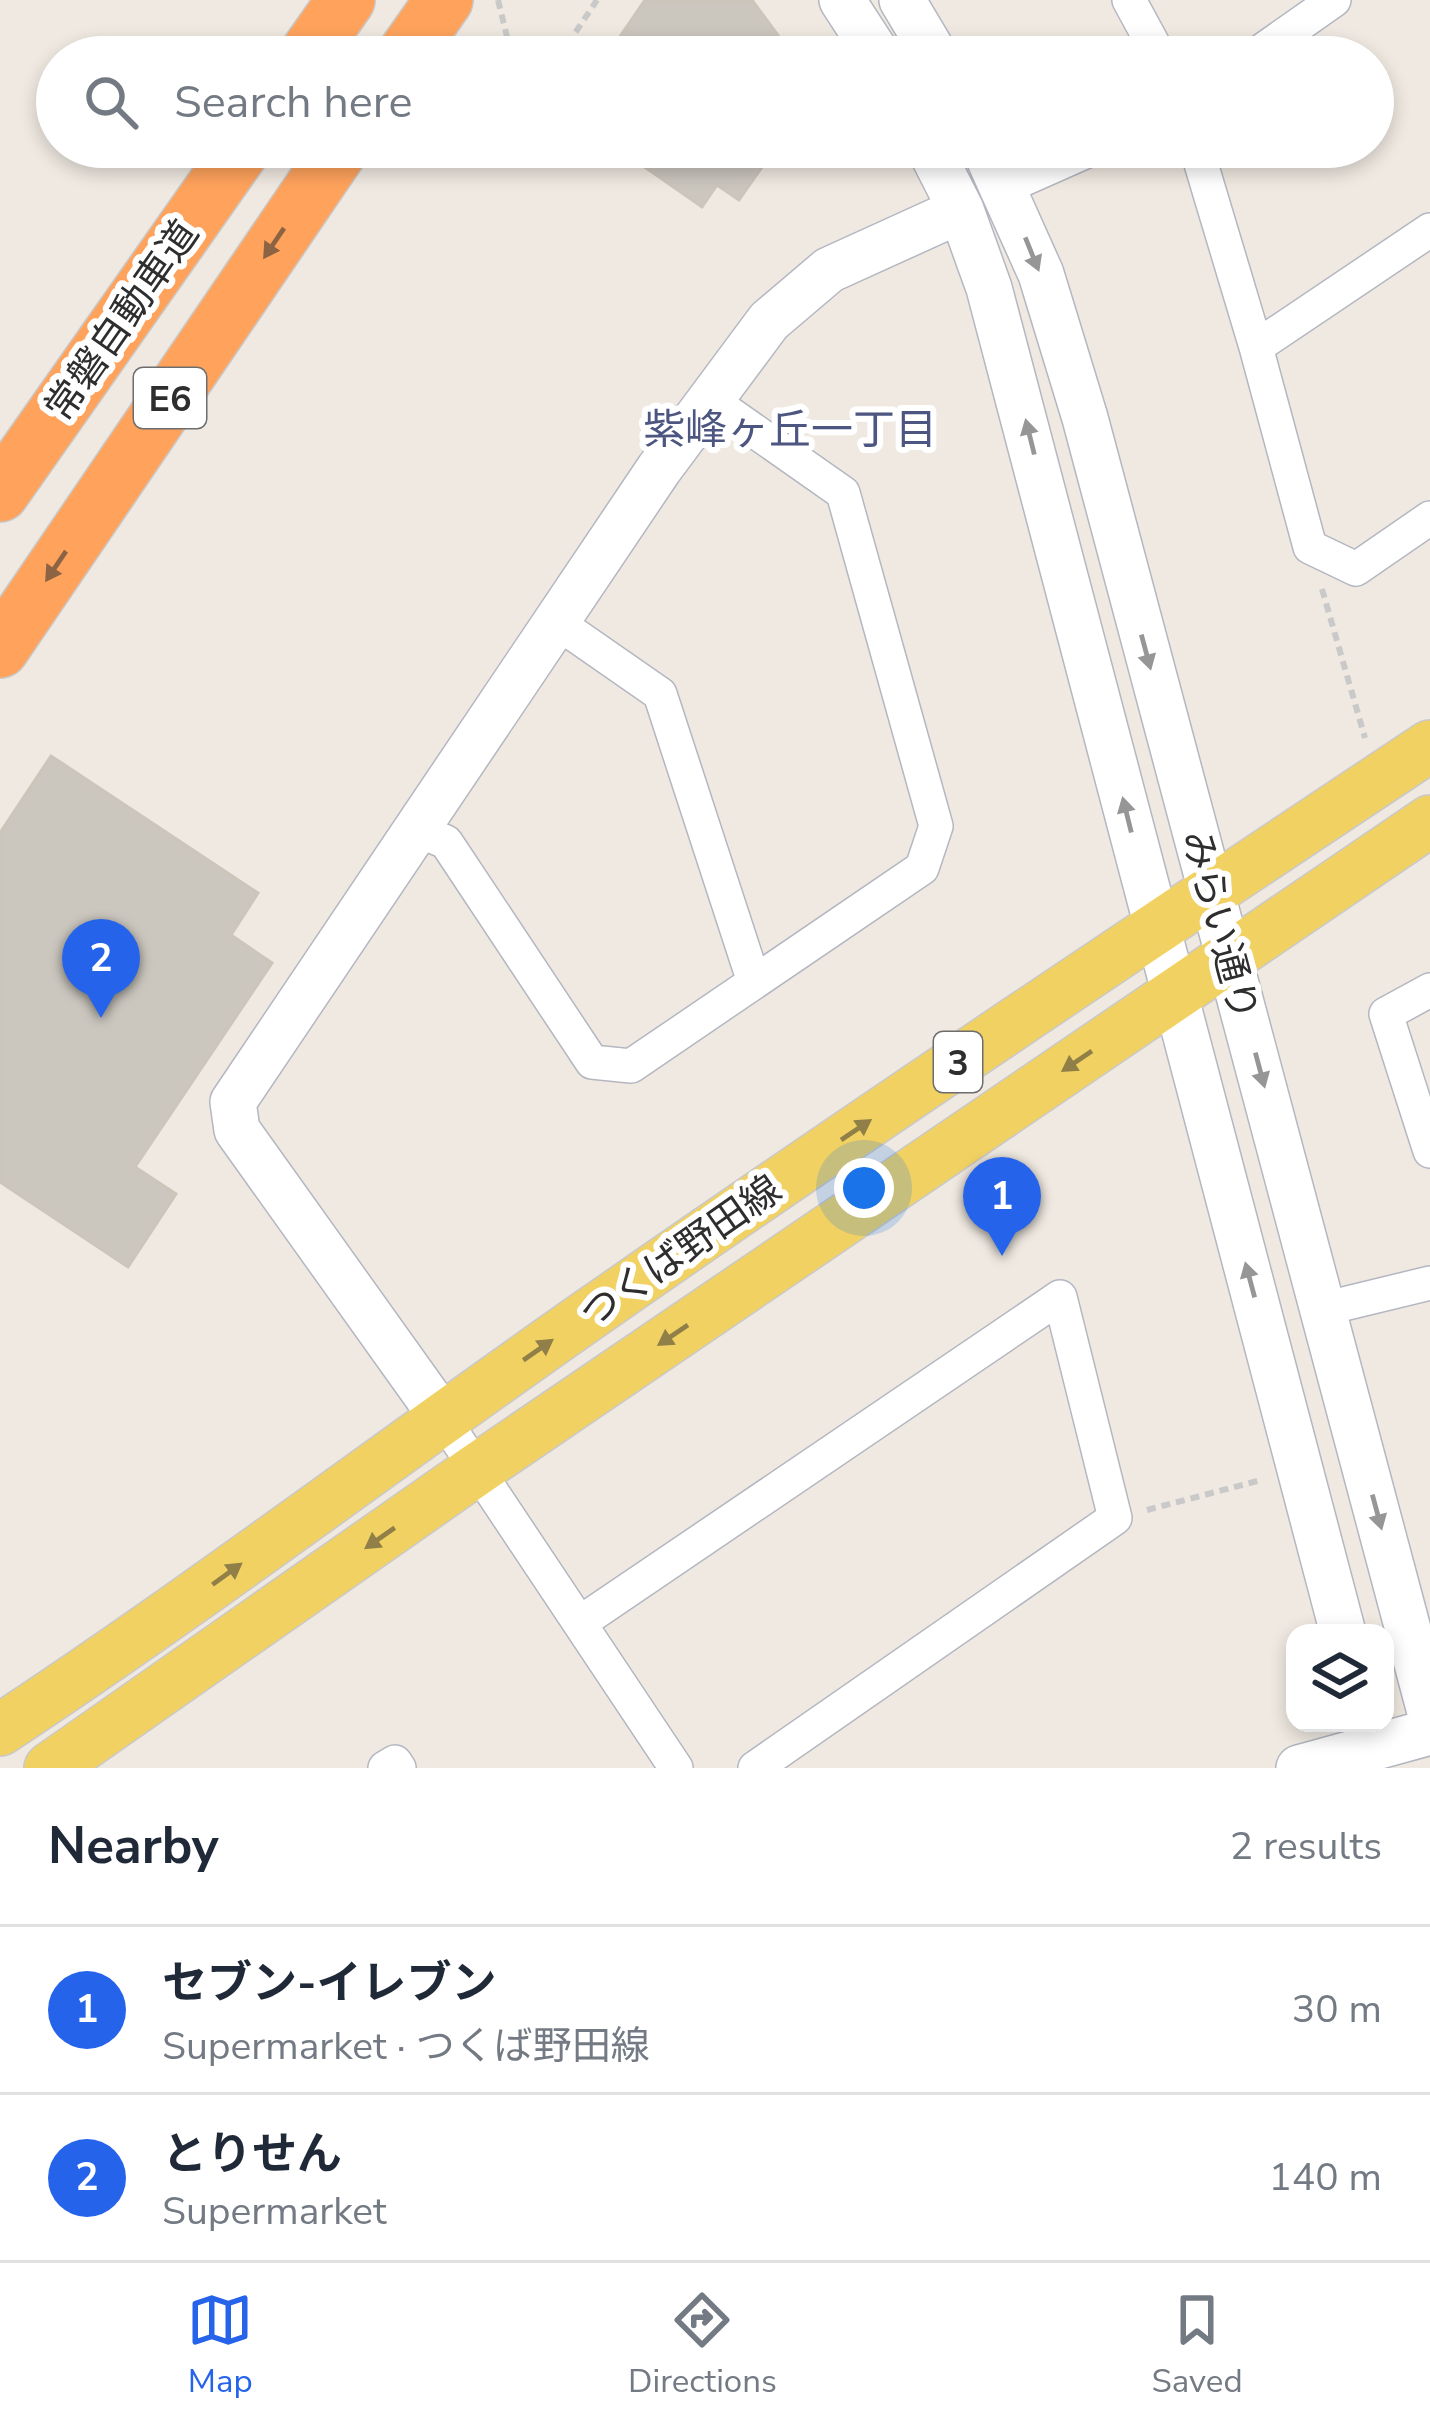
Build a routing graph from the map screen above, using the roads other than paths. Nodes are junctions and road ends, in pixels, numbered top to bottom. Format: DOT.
graph roads {
  1 [pos="346,0"];
  2 [pos="443,0"];
  3 [pos="842,0"];
  4 [pos="902,0"];
  5 [pos="1130,0"];
  6 [pos="1334,0"];
  7 [pos="321,36"];
  8 [pos="418,36"];
  9 [pos="865,36"];
  10 [pos="923,36"];
  11 [pos="1149,36"];
  12 [pos="1283,36"];
  13 [pos="228,168"];
  14 [pos="327,168"];
  15 [pos="940,168"];
  16 [pos="996,168"];
  17 [pos="1050,168"];
  18 [pos="1202,168"];
  19 [pos="1006,188"];
  20 [pos="961,210"];
  21 [pos="1430,230"];
  22 [pos="1256,347"];
  23 [pos="709,399"];
  24 [pos="0,493"];
  25 [pos="1430,518"];
  26 [pos="555,621"];
  27 [pos="0,649"];
  28 [pos="1430,746"];
  29 [pos="1430,820"];
  30 [pos="417,830"];
  31 [pos="1212,892"];
  32 [pos="1157,928"];
  33 [pos="1230,957"];
  34 [pos="753,980"];
  35 [pos="1430,990"];
  36 [pos="1174,996"];
  37 [pos="1430,1151"];
  38 [pos="1430,1283"];
  39 [pos="1323,1309"];
  40 [pos="442,1418"];
  41 [pos="476,1470"];
  42 [pos="581,1622"];
  43 [pos="1341,1624"];
  44 [pos="1430,1712"];
  45 [pos="0,1730"];
  46 [pos="1430,1732"];
  47 [pos="1373,1746"];
  48 [pos="50,1768"];
  49 [pos="385,1768"];
  50 [pos="399,1768"];
  51 [pos="676,1768"];
  52 [pos="755,1768"];
  53 [pos="1299,1768"];
  1 -- 7 [label="highway"];
  2 -- 8 [label="highway"];
  3 -- 9 [label="street"];
  4 -- 10 [label="street"];
  5 -- 11 [label="street"];
  6 -- 12 [label="street"];
  13 -- 24 [label="highway, 常磐自動車道 / E6"];
  14 -- 27 [label="highway, 常磐自動車道 / E6, one-way"];
  15 -- 20 [label="street, みらい通り"];
  16 -- 19 [label="street, みらい通り"];
  17 -- 19 [label="street"];
  18 -- 22 [label="street"];
  19 -- 31 [label="street, みらい通り, one-way"];
  20 -- 23 [label="street"];
  32 -- 20 [label="street, みらい通り, one-way"];
  21 -- 22 [label="street"];
  22 -- 25 [label="street"];
  23 -- 26 [label="street"];
  23 -- 34 [label="street"];
  26 -- 30 [label="street"];
  26 -- 34 [label="street"];
  28 -- 31 [label="main road, つくば野田線 / 3"];
  29 -- 33 [label="main road, つくば野田線 / 3"];
  30 -- 34 [label="street"];
  30 -- 40 [label="street"];
  31 -- 32 [label="main road, つくば野田線 / 3"];
  31 -- 33 [label="street, みらい通り"];
  32 -- 36 [label="street, みらい通り"];
  40 -- 32 [label="main road, つくば野田線 / 3, one-way"];
  33 -- 36 [label="main road, つくば野田線 / 3"];
  33 -- 39 [label="street, みらい通り, one-way"];
  35 -- 37 [label="street"];
  36 -- 41 [label="main road, つくば野田線 / 3, one-way"];
  43 -- 36 [label="street, みらい通り, one-way"];
  38 -- 39 [label="street"];
  39 -- 44 [label="street, みらい通り, one-way"];
  40 -- 41 [label="street"];
  45 -- 40 [label="main road, つくば野田線 / 3, one-way"];
  41 -- 42 [label="street"];
  41 -- 48 [label="main road, つくば野田線 / 3, one-way"];
  42 -- 51 [label="street"];
  42 -- 52 [label="street"];
  46 -- 47 [label="street"];
  47 -- 53 [label="street"];
  49 -- 50 [label="street"];
}
